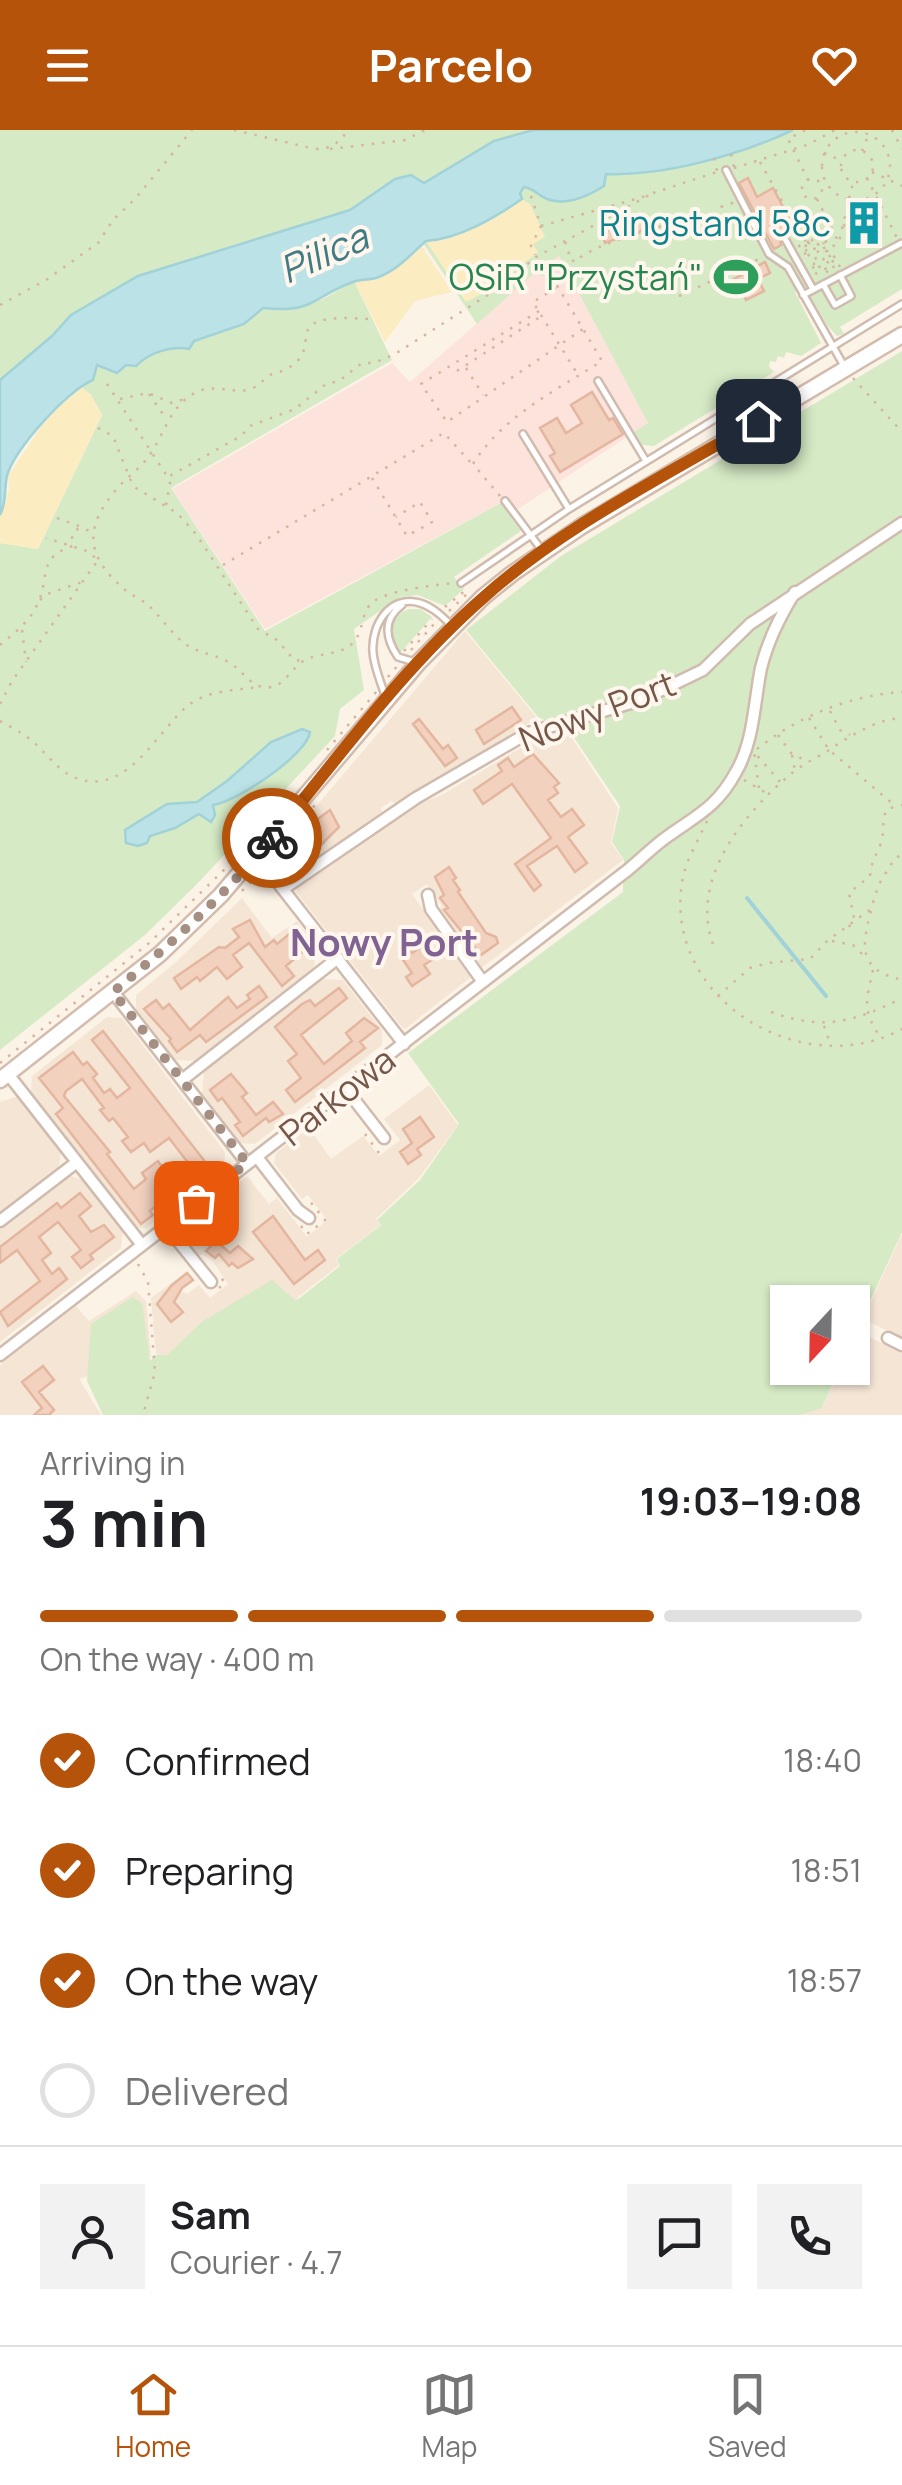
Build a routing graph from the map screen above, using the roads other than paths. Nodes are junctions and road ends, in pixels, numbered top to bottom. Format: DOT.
graph roads {
  1 [pos="721,171"];
  2 [pos="784,237"];
  3 [pos="901,243"];
  4 [pos="841,272"];
  5 [pos="818,286"];
  6 [pos="803,294"];
  7 [pos="902,304"];
  8 [pos="902,335"];
  9 [pos="832,346"];
  10 [pos="849,373"];
  11 [pos="598,382"];
  12 [pos="523,434"];
  13 [pos="646,462"];
  14 [pos="504,501"];
  15 [pos="569,508"];
  16 [pos="902,523"];
  17 [pos="530,534"];
  18 [pos="542,552"];
  19 [pos="460,583"];
  20 [pos="795,592"];
  21 [pos="410,601"];
  22 [pos="444,619"];
  23 [pos="419,662"];
  24 [pos="387,701"];
  25 [pos="264,858"];
  26 [pos="284,889"];
  27 [pos="428,895"];
  28 [pos="338,958"];
  29 [pos="483,982"];
  30 [pos="113,992"];
  31 [pos="404,1044"];
  32 [pos="3,1072"];
  33 [pos="182,1080"];
  34 [pos="346,1089"];
  35 [pos="386,1142"];
  36 [pos="252,1160"];
  37 [pos="77,1162"];
  38 [pos="309,1218"];
  39 [pos="0,1222"];
  40 [pos="166,1226"];
  41 [pos="142,1245"];
  42 [pos="214,1277"];
  43 [pos="888,1338"];
  44 [pos="902,1345"];
  45 [pos="0,1354"];
  1 -- 6 [label="lane"];
  2 -- 5 [label="lane"];
  3 -- 4 [label="lane"];
  4 -- 5 [label="lane"];
  4 -- 5 [label="lane"];
  5 -- 6 [label="lane"];
  6 -- 9 [label="lane"];
  7 -- 9 [label="lane"];
  8 -- 10 [label="street"];
  9 -- 10 [label="lane"];
  9 -- 13 [label="lane"];
  10 -- 18 [label="street"];
  11 -- 13 [label="lane"];
  12 -- 15 [label="lane"];
  13 -- 15 [label="lane"];
  14 -- 17 [label="lane"];
  15 -- 17 [label="lane"];
  16 -- 20 [label="street, Nowy Port"];
  17 -- 18 [label="lane"];
  17 -- 19 [label="lane"];
  18 -- 22 [label="street"];
  20 -- 26 [label="street, Nowy Port"];
  20 -- 29 [label="street, Parkowa"];
  21 -- 22 [label="lane"];
  21 -- 23 [label="lane"];
  21 -- 24 [label="lane"];
  22 -- 23 [label="street"];
  23 -- 24 [label="street"];
  24 -- 25 [label="street"];
  25 -- 26 [label="street"];
  25 -- 30 [label="street"];
  26 -- 28 [label="street"];
  27 -- 29 [label="street"];
  28 -- 31 [label="street"];
  28 -- 33 [label="street"];
  29 -- 31 [label="street, Parkowa"];
  30 -- 32 [label="street"];
  30 -- 33 [label="street"];
  31 -- 34 [label="street, Parkowa"];
  32 -- 37 [label="street"];
  33 -- 36 [label="street"];
  34 -- 35 [label="street"];
  34 -- 36 [label="street, Parkowa"];
  36 -- 38 [label="street"];
  36 -- 40 [label="street, Parkowa"];
  37 -- 39 [label="street"];
  37 -- 41 [label="street"];
  40 -- 41 [label="street, Parkowa"];
  40 -- 42 [label="street"];
  41 -- 45 [label="street, Parkowa"];
  43 -- 44 [label="street"];
}
